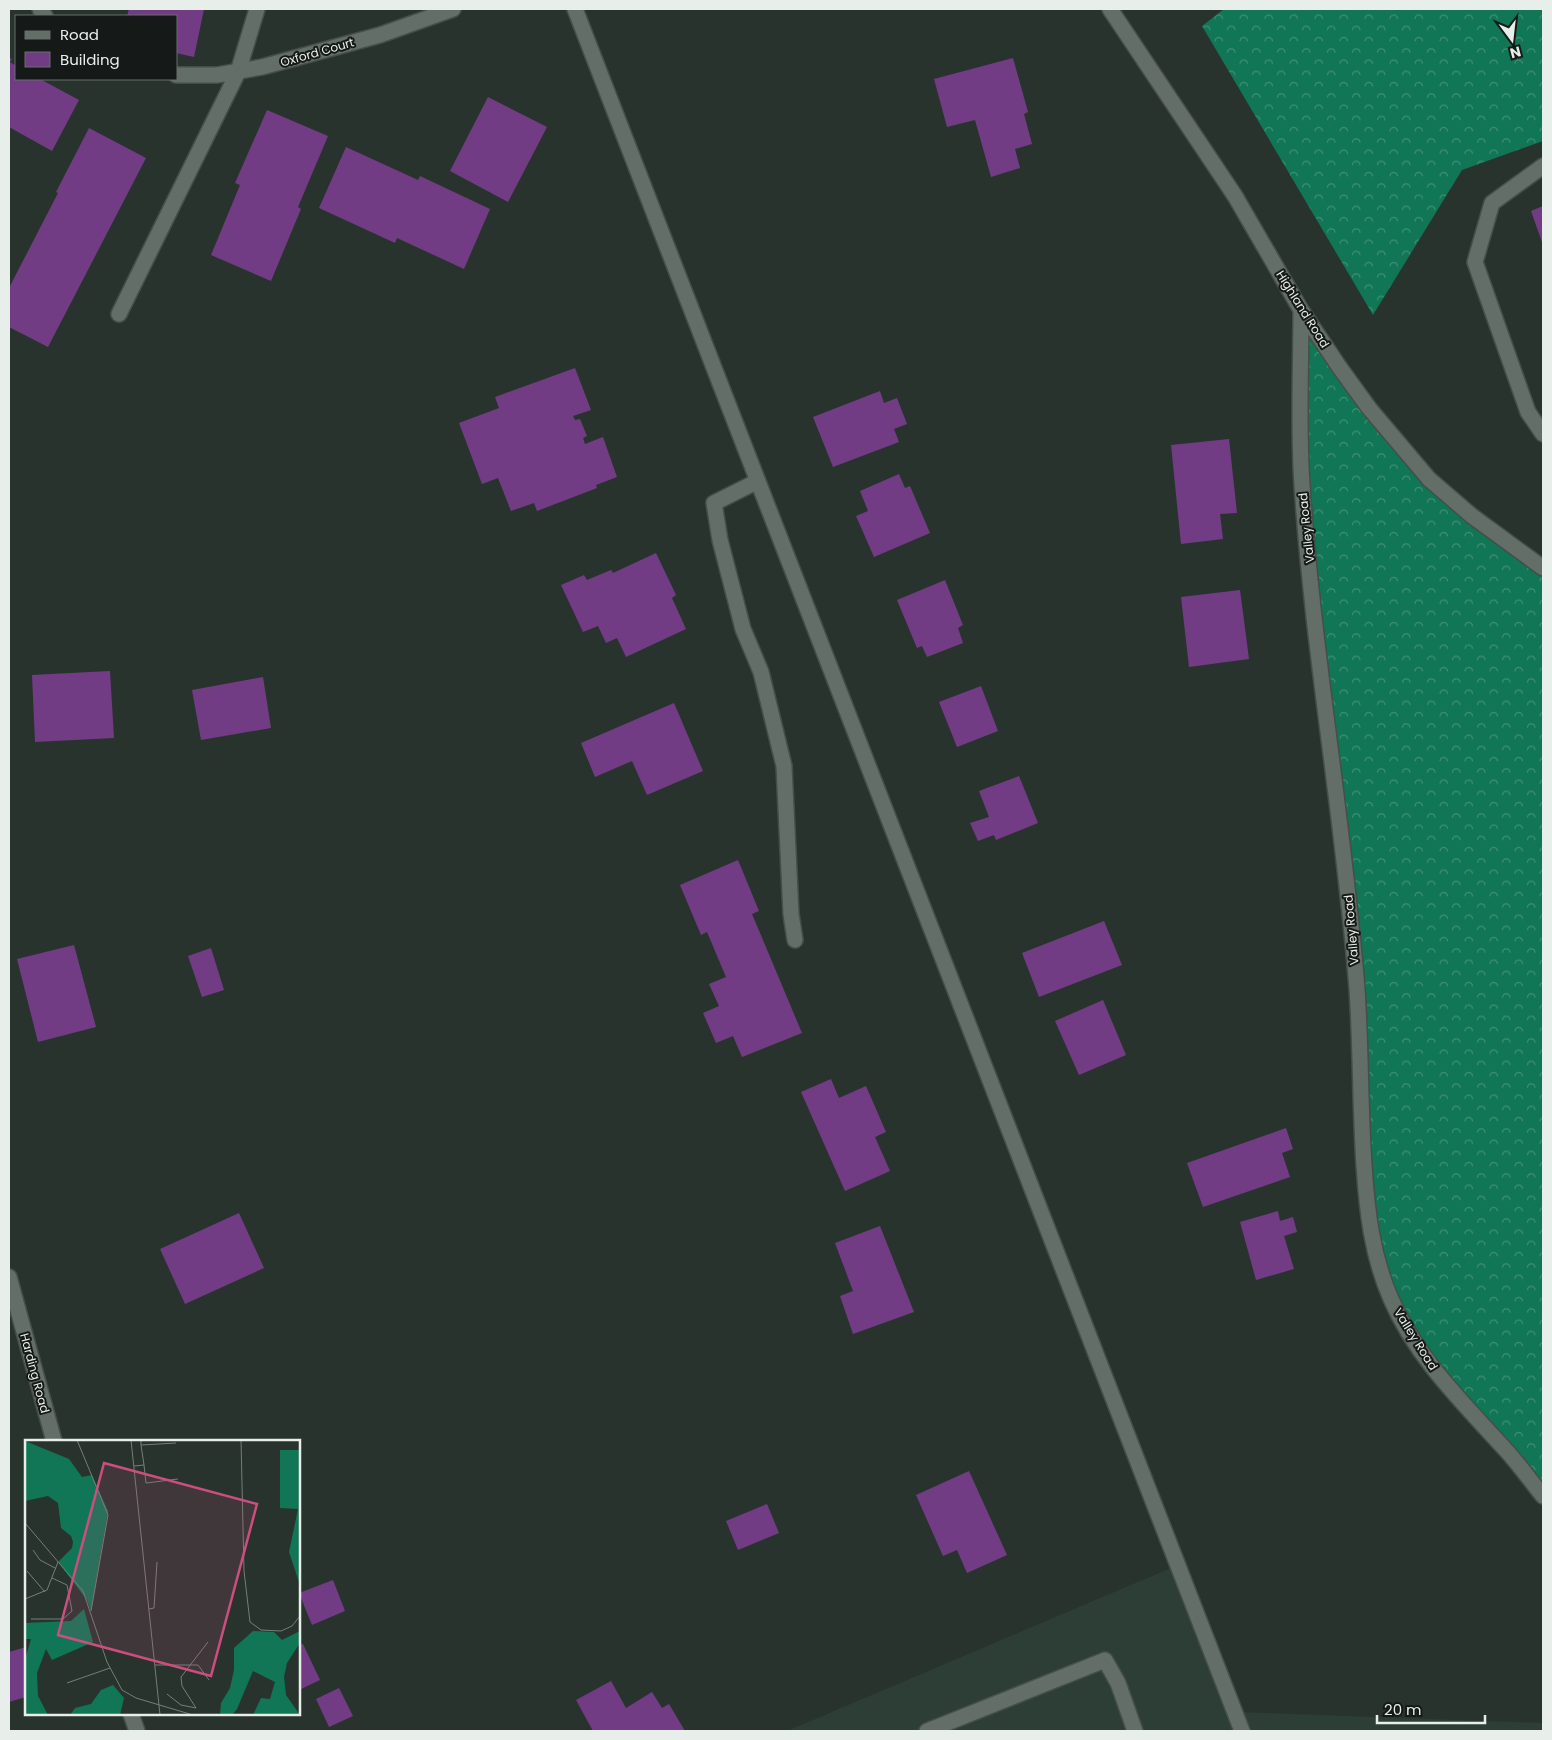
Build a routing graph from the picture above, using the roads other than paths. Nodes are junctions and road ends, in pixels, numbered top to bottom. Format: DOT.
graph roads {
  1 [pos="257,9"];
  2 [pos="453,9"];
  3 [pos="575,9"];
  4 [pos="1110,9"];
  5 [pos="238,72"];
  6 [pos="178,75"];
  7 [pos="1543,166"];
  8 [pos="1301,310"];
  9 [pos="119,314"];
  10 [pos="1543,434"];
  11 [pos="758,481"];
  12 [pos="1543,568"];
  13 [pos="796,940"];
  14 [pos="9,1277"];
  15 [pos="54,1440"];
  16 [pos="1543,1496"];
  17 [pos="132,1715"];
  18 [pos="137,1731"];
  19 [pos="927,1731"];
  20 [pos="1135,1731"];
  21 [pos="1242,1731"];
  1 -- 5 [label="street"];
  2 -- 5 [label="street, Oxford Court"];
  3 -- 11 [label="street"];
  4 -- 8 [label="street, Highland Road"];
  5 -- 6 [label="street, Oxford Court"];
  5 -- 9 [label="street"];
  7 -- 10 [label="street"];
  8 -- 12 [label="street, Highland Road"];
  8 -- 16 [label="street, Valley Road"];
  11 -- 13 [label="street"];
  11 -- 21 [label="street"];
  14 -- 15 [label="street, Harding Road"];
  17 -- 18 [label="street"];
  19 -- 20 [label="street"];
}
